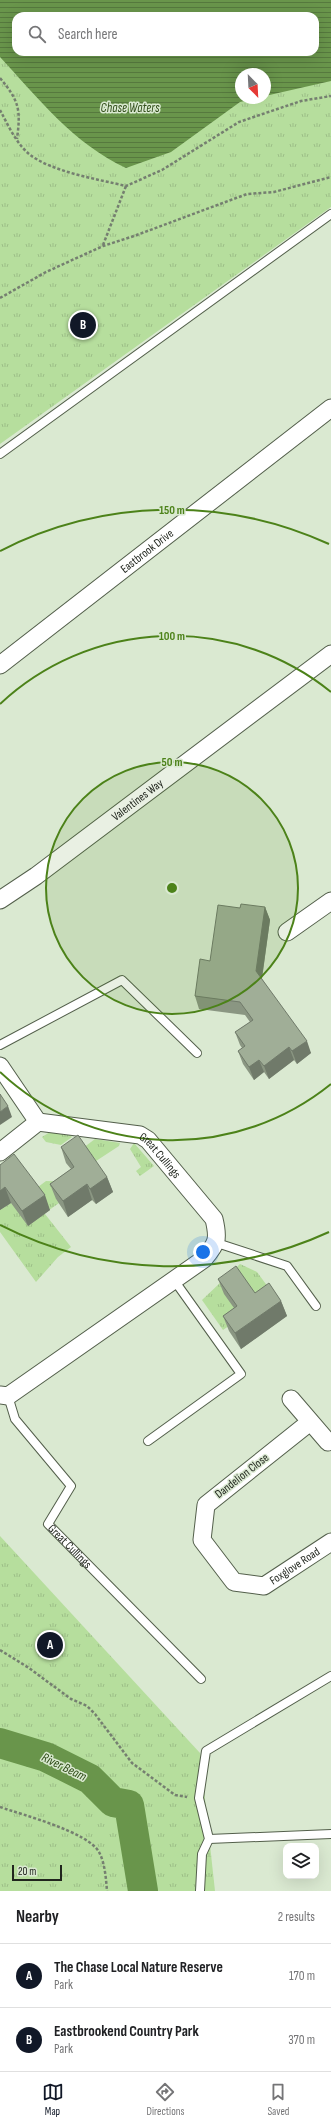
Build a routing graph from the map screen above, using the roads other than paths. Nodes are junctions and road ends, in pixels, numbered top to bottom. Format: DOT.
graph roads {
  1 [pos="331,214"];
  2 [pos="331,408"];
  3 [pos="0,454"];
  4 [pos="331,654"];
  5 [pos="0,665"];
  6 [pos="0,900"];
  7 [pos="331,900"];
  8 [pos="287,932"];
  9 [pos="0,1045"];
  10 [pos="197,1053"];
  11 [pos="0,1066"];
  12 [pos="38,1122"];
  13 [pos="0,1152"];
  14 [pos="217,1243"];
  15 [pos="174,1280"];
  16 [pos="316,1306"];
  17 [pos="4,1396"];
  18 [pos="291,1399"];
  19 [pos="310,1422"];
  20 [pos="148,1441"];
  21 [pos="328,1442"];
  22 [pos="331,1542"];
  23 [pos="234,1582"];
  24 [pos="331,1676"];
  25 [pos="201,1679"];
  26 [pos="331,1834"];
  27 [pos="209,1839"];
  28 [pos="200,1891"];
  1 -- 3 [label="lane"];
  2 -- 5 [label="street, Eastbrook Drive"];
  4 -- 6 [label="street, Valentines Way"];
  7 -- 8 [label="street"];
  9 -- 10 [label="lane"];
  11 -- 12 [label="street"];
  12 -- 13 [label="street"];
  12 -- 14 [label="street, Great Cullings"];
  14 -- 15 [label="street, Great Cullings"];
  14 -- 16 [label="lane"];
  15 -- 17 [label="street, Great Cullings"];
  15 -- 20 [label="lane"];
  17 -- 25 [label="lane, Great Cullings"];
  18 -- 19 [label="street"];
  19 -- 21 [label="street"];
  19 -- 23 [label="street, Dandelion Close"];
  22 -- 23 [label="street, Foxglove Road"];
  24 -- 27 [label="lane"];
  26 -- 27 [label="lane"];
  27 -- 28 [label="lane"];
}
